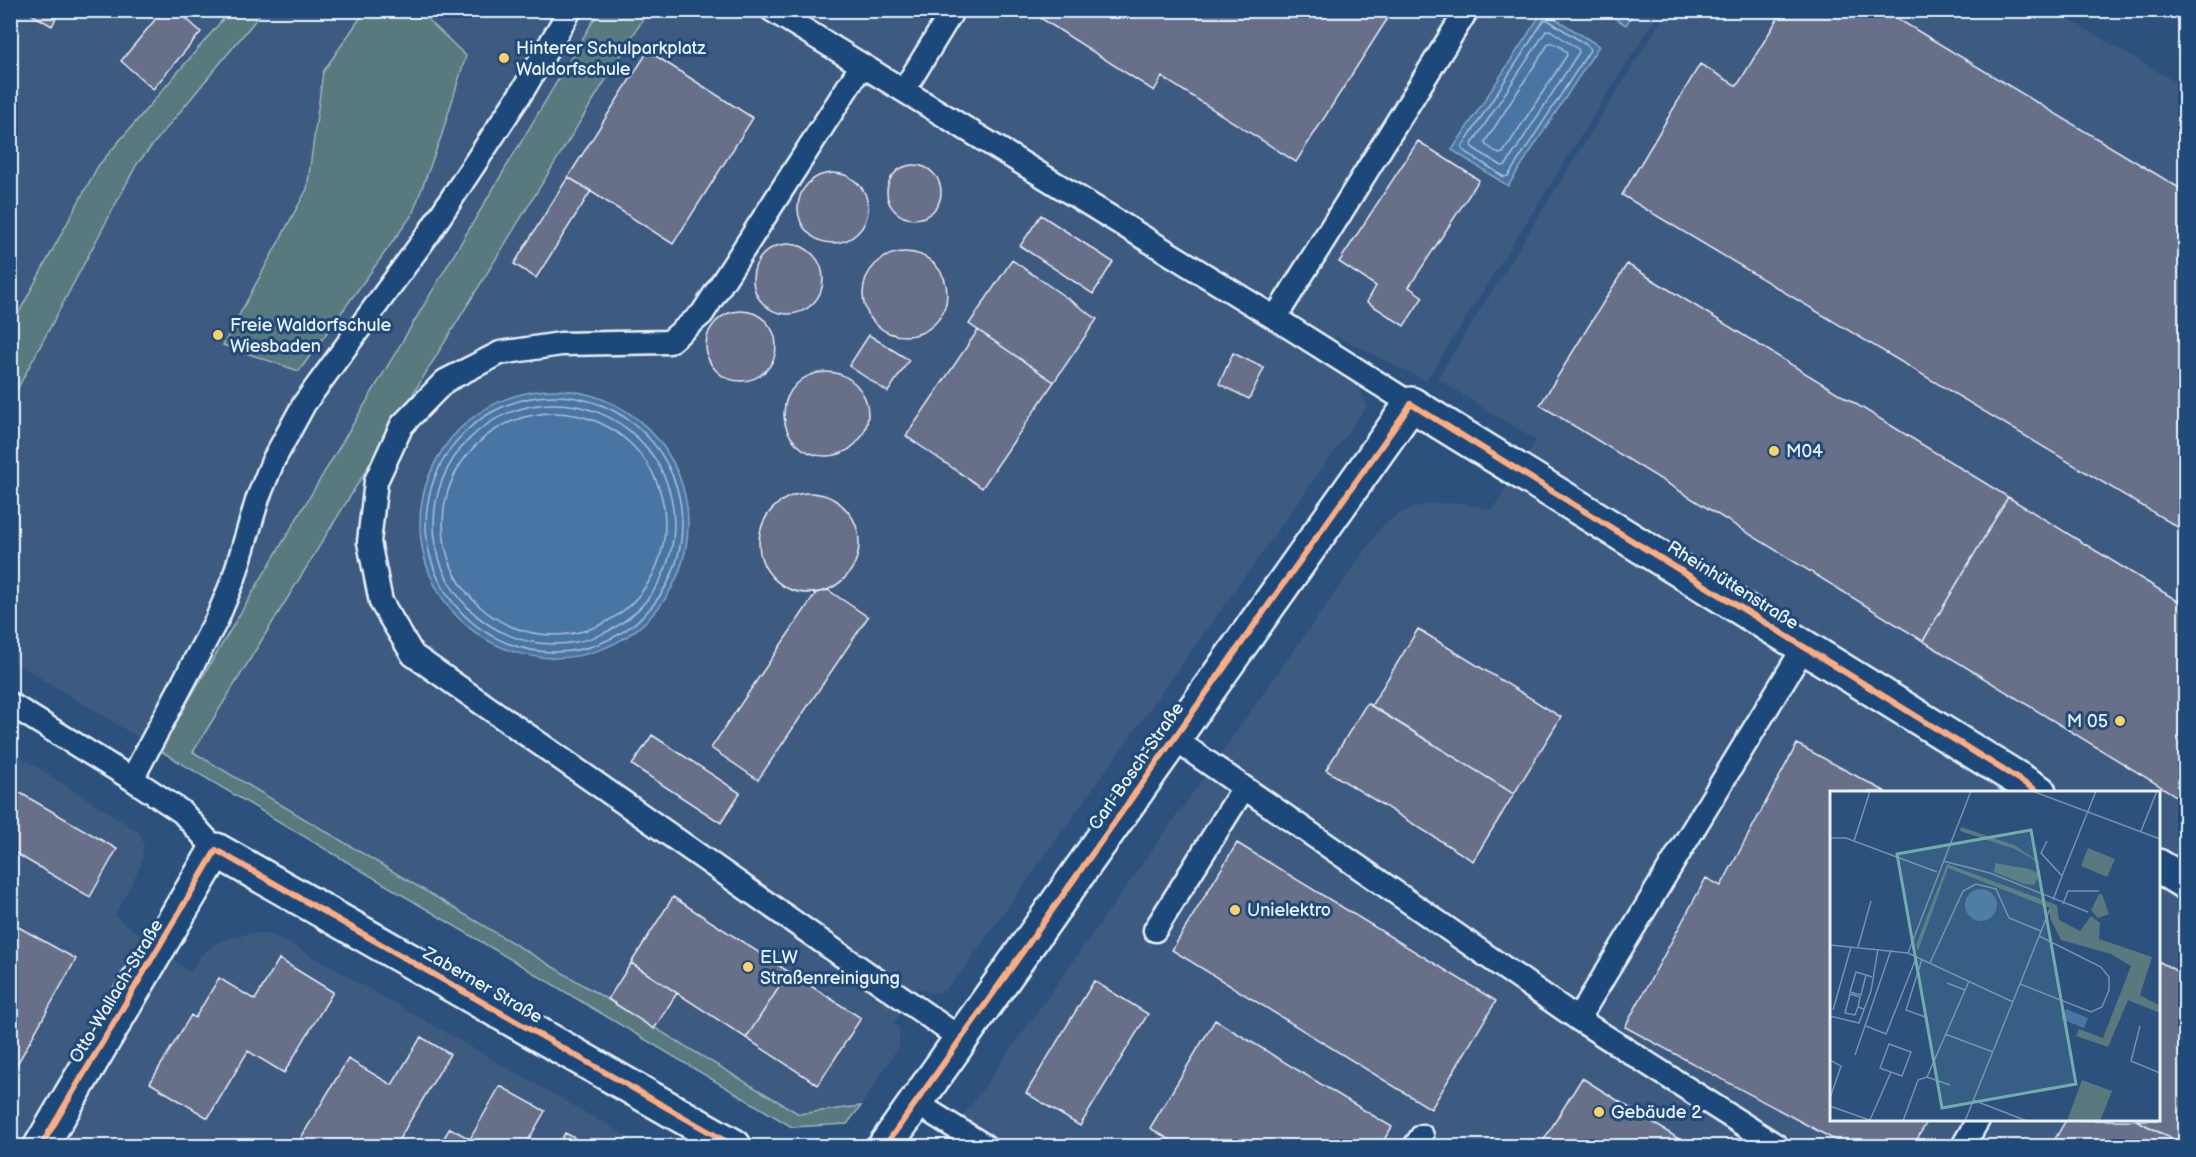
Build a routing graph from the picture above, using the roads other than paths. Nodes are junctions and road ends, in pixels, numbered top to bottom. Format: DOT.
graph roads {
  1 [pos="570,10"];
  2 [pos="772,10"];
  3 [pos="953,10"];
  4 [pos="1467,10"];
  5 [pos="862,65"];
  6 [pos="904,90"];
  7 [pos="1275,318"];
  8 [pos="1412,404"];
  9 [pos="1804,647"];
  10 [pos="10,704"];
  11 [pos="1174,739"];
  12 [pos="132,779"];
  13 [pos="1243,789"];
  14 [pos="2037,791"];
  15 [pos="216,850"];
  16 [pos="1155,930"];
  17 [pos="1578,1019"];
  18 [pos="961,1039"];
  19 [pos="916,1103"];
  20 [pos="1977,1121"];
  21 [pos="895,1143"];
  22 [pos="41,1146"];
  23 [pos="734,1146"];
  24 [pos="985,1146"];
  25 [pos="1778,1146"];
  26 [pos="1963,1146"];
  1 -- 12 [label="lane"];
  2 -- 5 [label="lane"];
  3 -- 6 [label="lane"];
  4 -- 7 [label="lane"];
  5 -- 6 [label="lane"];
  5 -- 18 [label="lane"];
  6 -- 7 [label="lane"];
  7 -- 8 [label="lane"];
  8 -- 9 [label="street, Rheinhüttenstraße"];
  8 -- 11 [label="street, Carl-Bosch-Straße"];
  9 -- 14 [label="street, Rheinhüttenstraße"];
  9 -- 17 [label="lane"];
  10 -- 12 [label="lane, Zaberner Straße"];
  11 -- 13 [label="lane"];
  11 -- 18 [label="street, Carl-Bosch-Straße"];
  12 -- 15 [label="lane, Zaberner Straße"];
  13 -- 16 [label="lane"];
  13 -- 17 [label="lane"];
  15 -- 22 [label="street, Otto-Wallach-Straße"];
  15 -- 23 [label="street, Zaberner Straße"];
  17 -- 25 [label="lane"];
  18 -- 19 [label="street, Carl-Bosch-Straße"];
  19 -- 21 [label="street, Carl-Bosch-Straße"];
  19 -- 24 [label="lane"];
  20 -- 26 [label="lane"];
}
